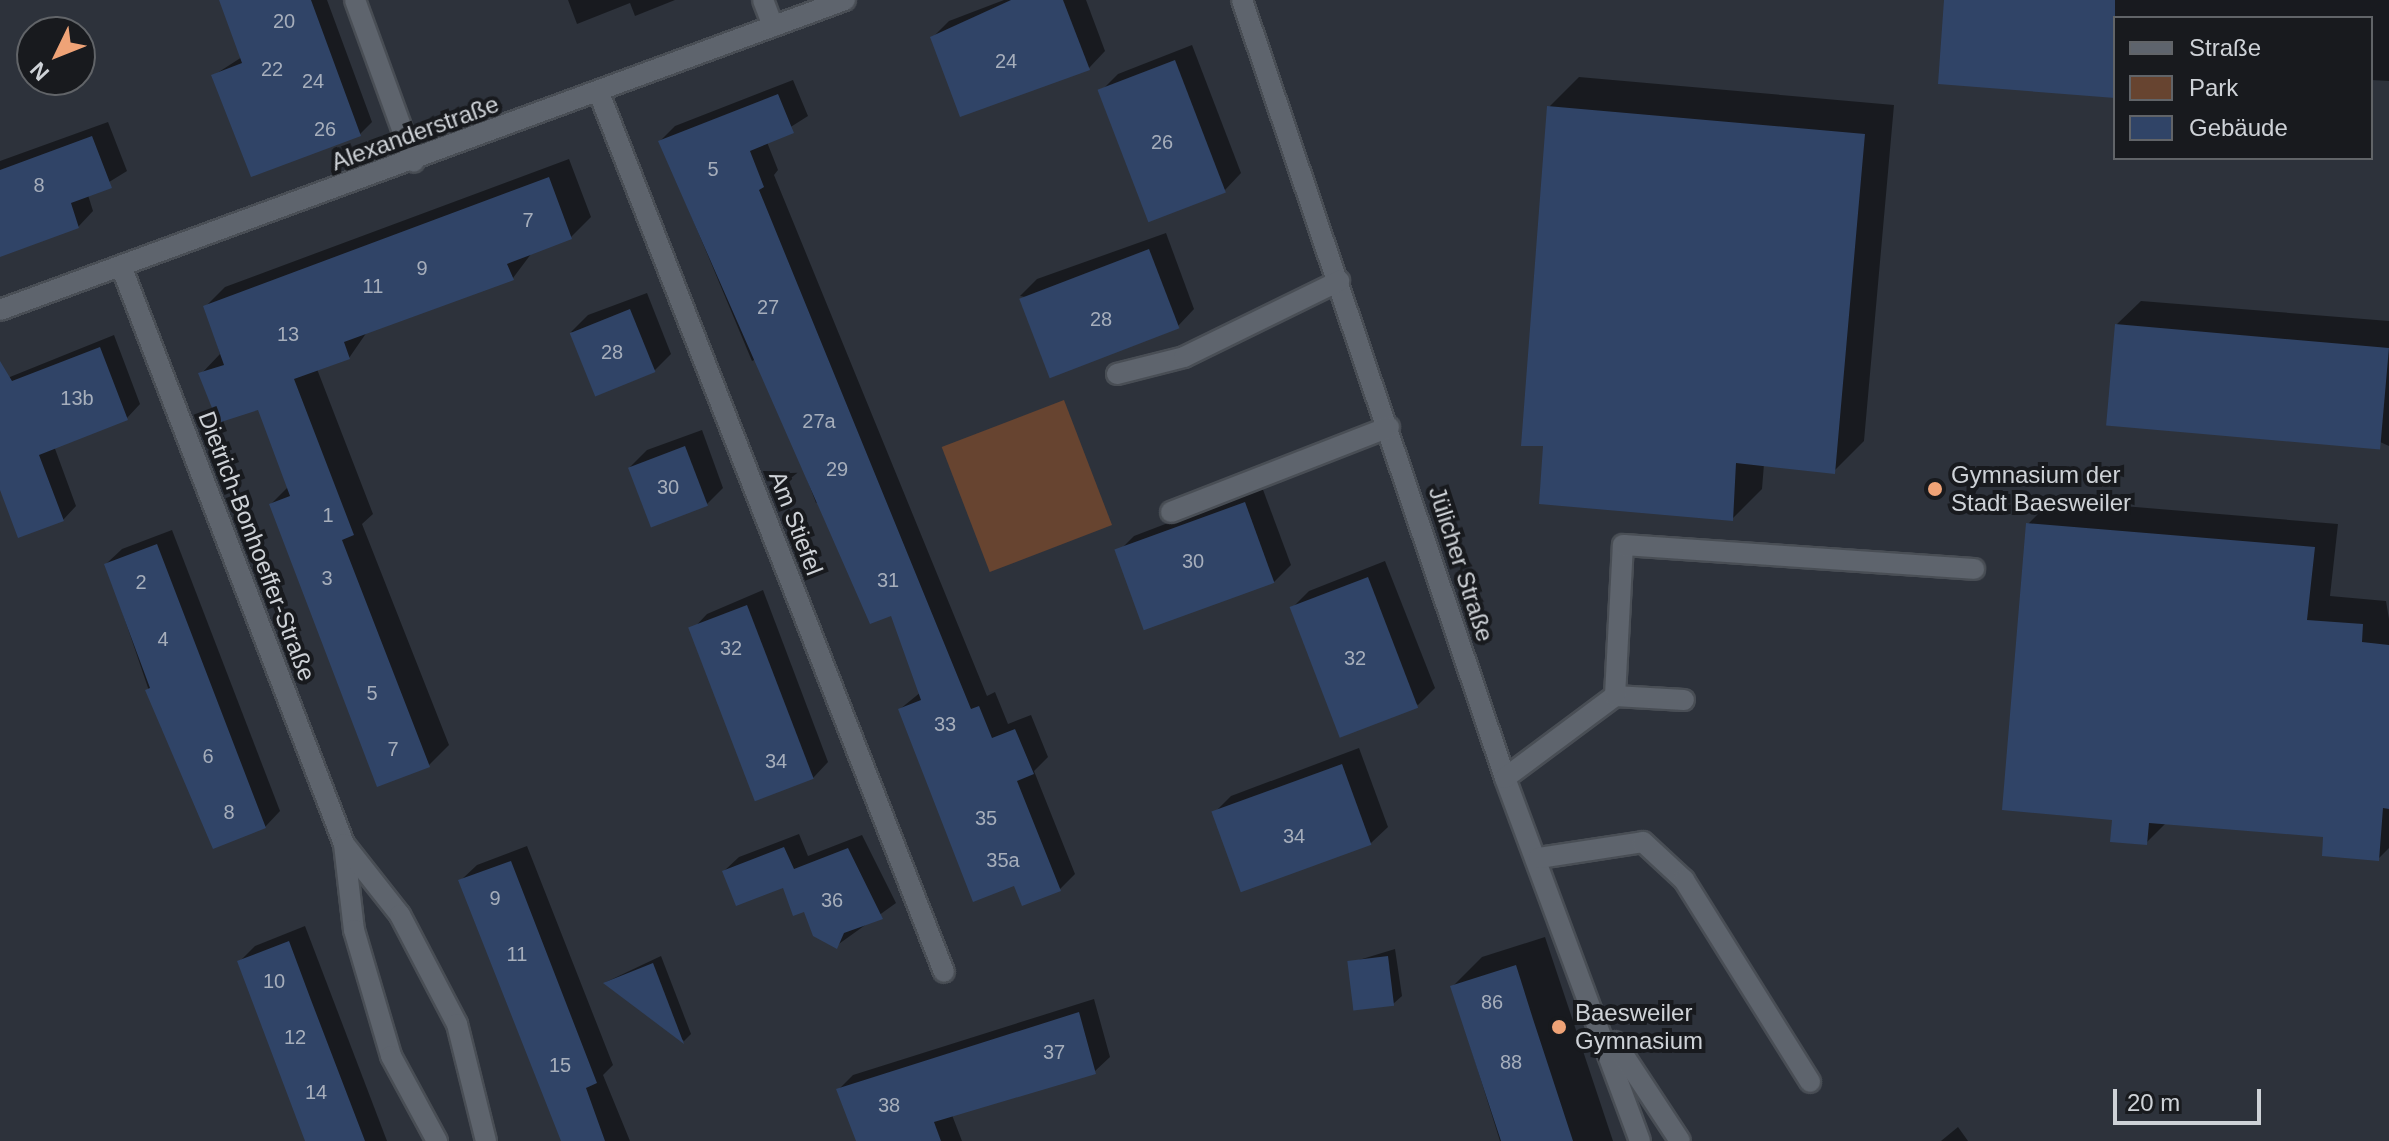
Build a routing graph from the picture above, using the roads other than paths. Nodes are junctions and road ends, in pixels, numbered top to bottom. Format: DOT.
graph roads {
  1 [pos="355,0"];
  2 [pos="763,0"];
  3 [pos="845,0"];
  4 [pos="1242,0"];
  5 [pos="773,26"];
  6 [pos="599,93"];
  7 [pos="414,162"];
  8 [pos="121,266"];
  9 [pos="1339,281"];
  10 [pos="0,310"];
  11 [pos="1117,374"];
  12 [pos="1389,427"];
  13 [pos="1171,512"];
  14 [pos="1974,569"];
  15 [pos="1615,696"];
  16 [pos="1684,700"];
  17 [pos="1505,778"];
  18 [pos="344,844"];
  19 [pos="1539,858"];
  20 [pos="944,972"];
  21 [pos="1595,1012"];
  22 [pos="1810,1082"];
  23 [pos="437,1141"];
  24 [pos="486,1141"];
  25 [pos="1640,1141"];
  26 [pos="1680,1141"];
  1 -- 7 [label="street"];
  2 -- 5 [label="street"];
  3 -- 5 [label="street, Alexanderstraße"];
  4 -- 9 [label="street, Jülicher Straße"];
  5 -- 6 [label="street, Alexanderstraße"];
  6 -- 7 [label="street, Alexanderstraße"];
  6 -- 20 [label="street, Am Stiefel"];
  7 -- 8 [label="street, Alexanderstraße"];
  8 -- 10 [label="street, Alexanderstraße"];
  8 -- 18 [label="street, Dietrich-Bonhoeffer-Straße"];
  9 -- 11 [label="street"];
  9 -- 12 [label="street, Jülicher Straße"];
  12 -- 13 [label="street"];
  12 -- 17 [label="street, Jülicher Straße"];
  14 -- 15 [label="street"];
  15 -- 16 [label="street"];
  15 -- 17 [label="street"];
  17 -- 19 [label="street, Jülicher Straße"];
  18 -- 23 [label="street, Dietrich-Bonhoeffer-Straße"];
  18 -- 24 [label="street, Dietrich-Bonhoeffer-Straße"];
  19 -- 21 [label="street, Jülicher Straße"];
  19 -- 22 [label="street"];
  21 -- 25 [label="street, Jülicher Straße"];
  21 -- 26 [label="street"];
}
